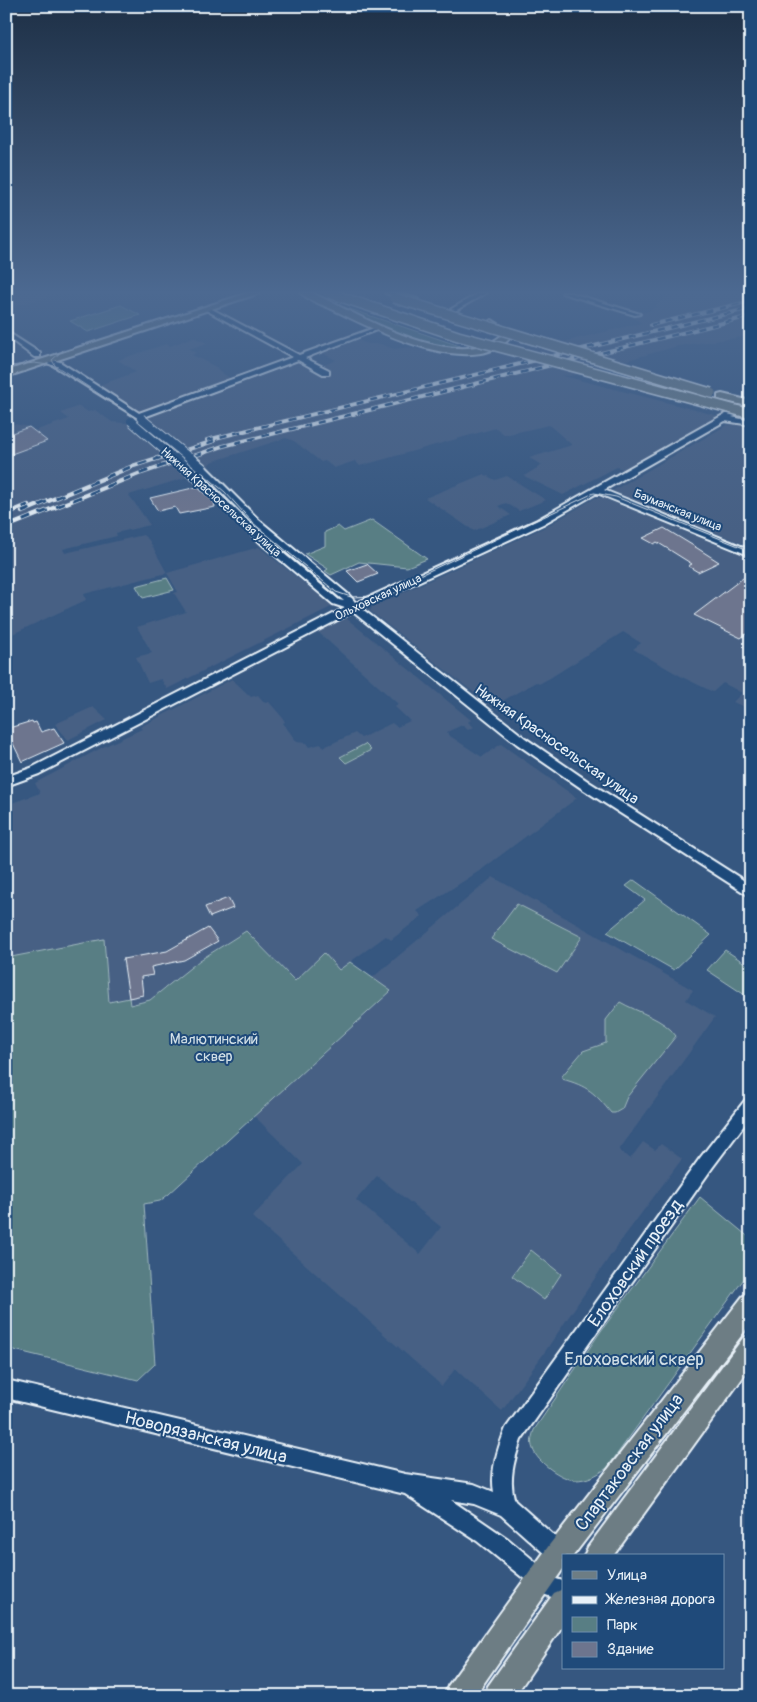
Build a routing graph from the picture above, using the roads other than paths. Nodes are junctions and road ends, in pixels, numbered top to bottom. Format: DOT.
graph roads {
  1 [pos="57,372"];
  2 [pos="260,372"];
  3 [pos="564,372"];
  4 [pos="605,372"];
  5 [pos="619,372"];
  6 [pos="631,372"];
  7 [pos="720,401"];
  8 [pos="750,409"];
  9 [pos="136,419"];
  10 [pos="720,420"];
  11 [pos="751,422"];
  12 [pos="597,490"];
  13 [pos="751,552"];
  14 [pos="354,608"];
  15 [pos="6,782"];
  16 [pos="751,892"];
  17 [pos="751,1104"];
  18 [pos="751,1304"];
  19 [pos="751,1346"];
  20 [pos="6,1389"];
  21 [pos="406,1484"];
  22 [pos="508,1508"];
  23 [pos="598,1554"];
  24 [pos="561,1555"];
  25 [pos="541,1578"];
  26 [pos="562,1591"];
  27 [pos="562,1603"];
  28 [pos="458,1696"];
  29 [pos="498,1696"];
  1 -- 9 [label="street, Нижняя Красносельская улица"];
  2 -- 9 [label="street"];
  3 -- 7 [label="main road, bridge"];
  4 -- 7 [label="main road, bridge"];
  5 -- 7 [label="main road, bridge"];
  6 -- 7 [label="main road, bridge"];
  7 -- 8 [label="main road, bridge"];
  8 -- 10 [label="street, Ольховская улица"];
  8 -- 11 [label="street"];
  9 -- 14 [label="street, Нижняя Красносельская улица, bridge"];
  9 -- 14 [label="street, Нижняя Красносельская улица, bridge"];
  10 -- 11 [label="street"];
  10 -- 12 [label="street, Ольховская улица"];
  12 -- 13 [label="street, Бауманская улица"];
  12 -- 14 [label="street, Ольховская улица"];
  14 -- 15 [label="street, Ольховская улица"];
  14 -- 16 [label="street, Нижняя Красносельская улица"];
  17 -- 22 [label="street, Елоховский проезд"];
  18 -- 24 [label="main road, Спартаковская улица"];
  19 -- 23 [label="main road, Спартаковская улица"];
  20 -- 21 [label="street, Новорязанская улица"];
  21 -- 22 [label="street, Новорязанская улица"];
  21 -- 25 [label="street, Новорязанская улица"];
  22 -- 24 [label="street, Новорязанская улица"];
  24 -- 25 [label="main road, Спартаковская улица"];
  25 -- 26 [label="street, Новорязанская улица"];
  25 -- 28 [label="main road, Спартаковская улица"];
  27 -- 29 [label="main road"];
}
